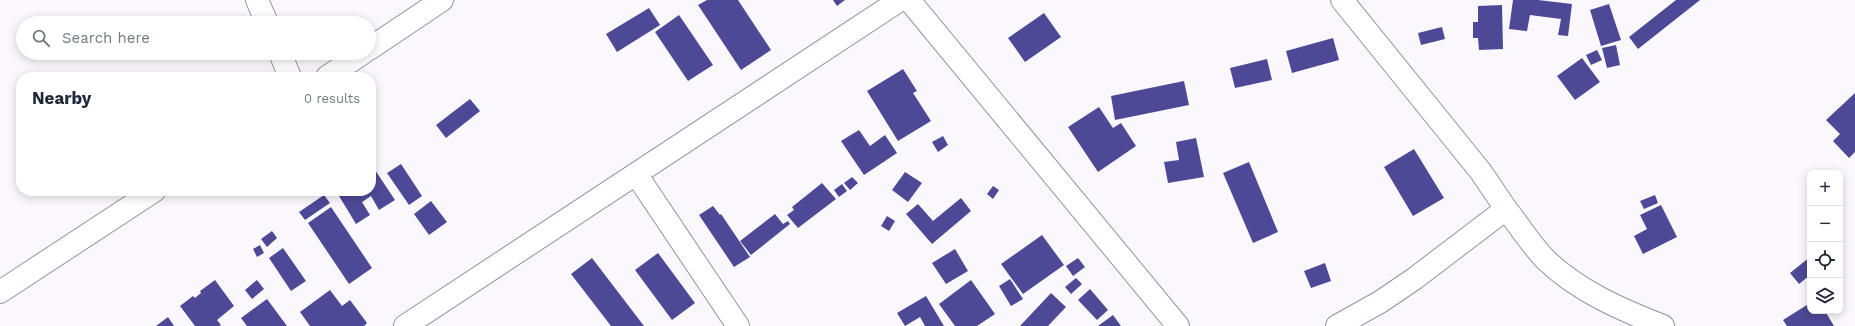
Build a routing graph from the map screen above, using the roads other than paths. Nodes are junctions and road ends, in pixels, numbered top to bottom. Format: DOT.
graph roads {
  1 [pos="257,0"];
  2 [pos="442,0"];
  3 [pos="900,0"];
  4 [pos="909,0"];
  5 [pos="1342,0"];
  6 [pos="264,16"];
  7 [pos="376,44"];
  8 [pos="283,60"];
  9 [pos="352,60"];
  10 [pos="288,72"];
  11 [pos="334,72"];
  12 [pos="636,174"];
  13 [pos="146,196"];
  14 [pos="1506,209"];
  15 [pos="0,292"];
  16 [pos="405,326"];
  17 [pos="738,326"];
  18 [pos="1178,326"];
  19 [pos="1337,326"];
  20 [pos="1663,326"];
  1 -- 6 [label="street"];
  2 -- 7 [label="street"];
  3 -- 12 [label="street"];
  4 -- 18 [label="street"];
  5 -- 14 [label="street"];
  8 -- 10 [label="street"];
  9 -- 11 [label="street"];
  12 -- 16 [label="street"];
  12 -- 17 [label="street"];
  13 -- 15 [label="street"];
  14 -- 19 [label="street"];
  14 -- 20 [label="street"];
}
